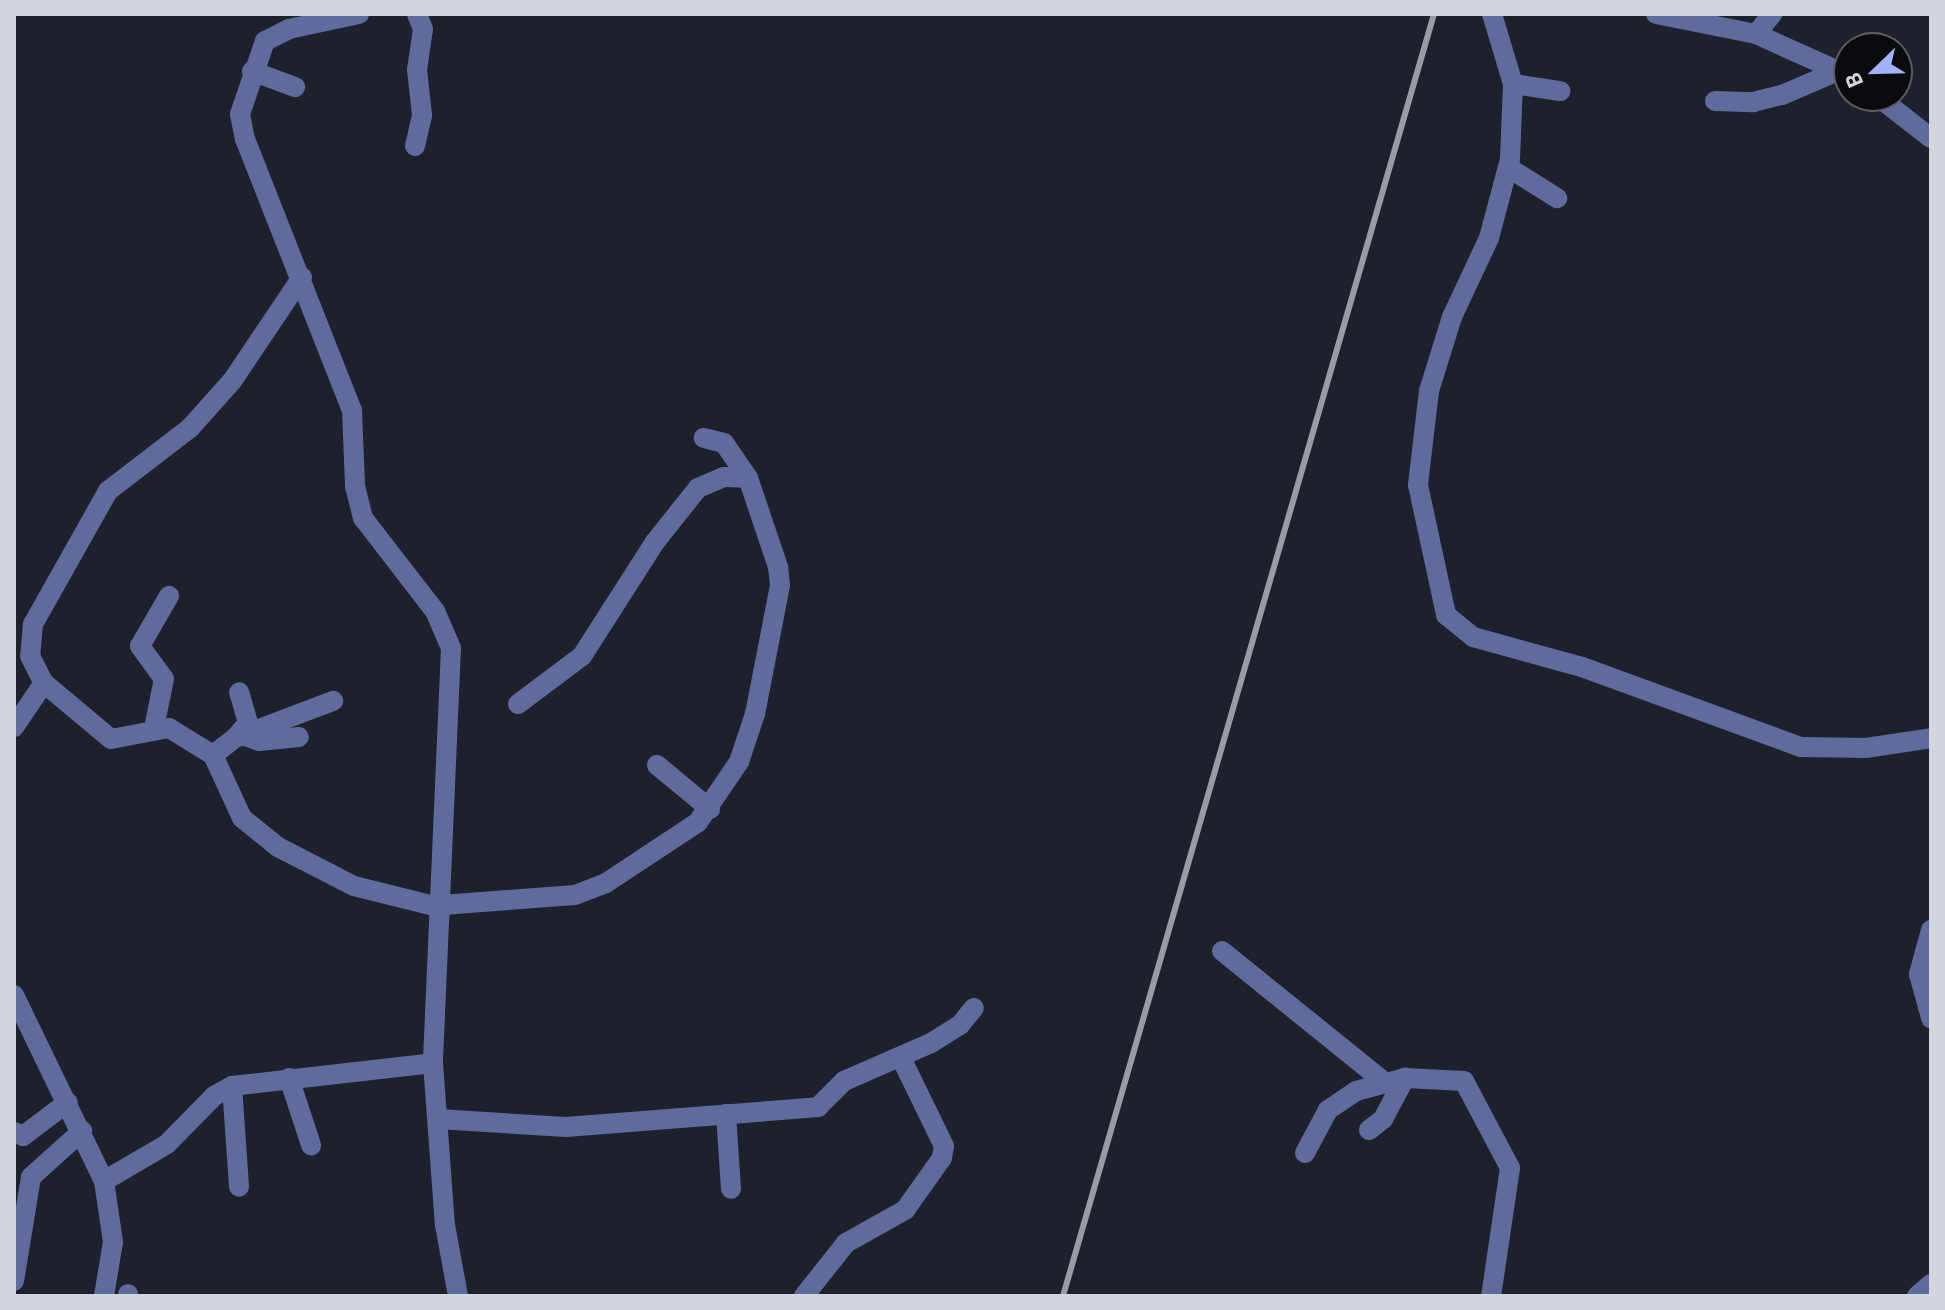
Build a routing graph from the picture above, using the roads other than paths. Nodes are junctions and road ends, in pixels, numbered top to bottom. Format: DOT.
graph roads {
  1 [pos="359,14"];
  2 [pos="417,14"];
  3 [pos="1492,14"];
  4 [pos="1656,14"];
  5 [pos="1772,14"];
  6 [pos="1756,34"];
  7 [pos="1833,68"];
  8 [pos="252,71"];
  9 [pos="1833,77"];
  10 [pos="1513,84"];
  11 [pos="295,87"];
  12 [pos="1560,91"];
  13 [pos="1715,101"];
  14 [pos="1898,112"];
  15 [pos="1931,138"];
  16 [pos="415,146"];
  17 [pos="1509,168"];
  18 [pos="1557,198"];
  19 [pos="302,277"];
  20 [pos="704,438"];
  21 [pos="748,478"];
  22 [pos="169,596"];
  23 [pos="44,683"];
  24 [pos="239,692"];
  25 [pos="333,701"];
  26 [pos="177,703"];
  27 [pos="518,704"];
  28 [pos="155,726"];
  29 [pos="14,727"];
  30 [pos="238,737"];
  31 [pos="299,737"];
  32 [pos="1931,738"];
  33 [pos="213,755"];
  34 [pos="657,765"];
  35 [pos="710,809"];
  36 [pos="442,906"];
  37 [pos="1931,930"];
  38 [pos="1222,951"];
  39 [pos="14,995"];
  40 [pos="974,1008"];
  41 [pos="1931,1018"];
  42 [pos="901,1058"];
  43 [pos="433,1063"];
  44 [pos="289,1078"];
  45 [pos="1405,1078"];
  46 [pos="1383,1081"];
  47 [pos="232,1086"];
  48 [pos="68,1102"];
  49 [pos="726,1114"];
  50 [pos="438,1119"];
  51 [pos="1369,1130"];
  52 [pos="82,1131"];
  53 [pos="14,1132"];
  54 [pos="311,1145"];
  55 [pos="1305,1153"];
  56 [pos="104,1181"];
  57 [pos="21,1184"];
  58 [pos="239,1187"];
  59 [pos="731,1189"];
  60 [pos="14,1281"];
  61 [pos="1931,1284"];
  62 [pos="104,1296"];
  63 [pos="458,1296"];
  64 [pos="804,1296"];
  65 [pos="1491,1296"];
  66 [pos="1917,1296"];
  1 -- 8 [label="street"];
  2 -- 16 [label="street"];
  3 -- 10 [label="street"];
  4 -- 6 [label="street"];
  5 -- 6 [label="street"];
  6 -- 7 [label="street"];
  8 -- 11 [label="street"];
  8 -- 19 [label="street"];
  9 -- 13 [label="street"];
  10 -- 12 [label="street"];
  10 -- 17 [label="street"];
  14 -- 15 [label="street"];
  17 -- 18 [label="street"];
  17 -- 32 [label="street"];
  19 -- 23 [label="street"];
  19 -- 36 [label="street"];
  20 -- 21 [label="street"];
  21 -- 27 [label="street"];
  21 -- 35 [label="street"];
  22 -- 28 [label="street"];
  23 -- 28 [label="street"];
  23 -- 29 [label="street"];
  24 -- 30 [label="street"];
  25 -- 30 [label="street"];
  26 -- 28 [label="street"];
  28 -- 33 [label="street"];
  30 -- 31 [label="street"];
  30 -- 33 [label="street"];
  33 -- 36 [label="street"];
  34 -- 35 [label="street"];
  35 -- 36 [label="street"];
  36 -- 43 [label="street"];
  37 -- 41 [label="street"];
  38 -- 46 [label="street"];
  39 -- 48 [label="street"];
  40 -- 42 [label="street"];
  42 -- 49 [label="street"];
  42 -- 64 [label="street"];
  43 -- 44 [label="street"];
  43 -- 50 [label="street"];
  44 -- 47 [label="street"];
  44 -- 54 [label="street"];
  45 -- 46 [label="street"];
  45 -- 51 [label="street"];
  45 -- 65 [label="street"];
  46 -- 55 [label="street"];
  47 -- 56 [label="street"];
  47 -- 58 [label="street"];
  48 -- 52 [label="street"];
  48 -- 53 [label="street"];
  49 -- 50 [label="street"];
  49 -- 59 [label="street"];
  50 -- 63 [label="street"];
  52 -- 56 [label="street"];
  52 -- 57 [label="street"];
  56 -- 62 [label="street"];
  57 -- 60 [label="street"];
  61 -- 66 [label="street"];
}
